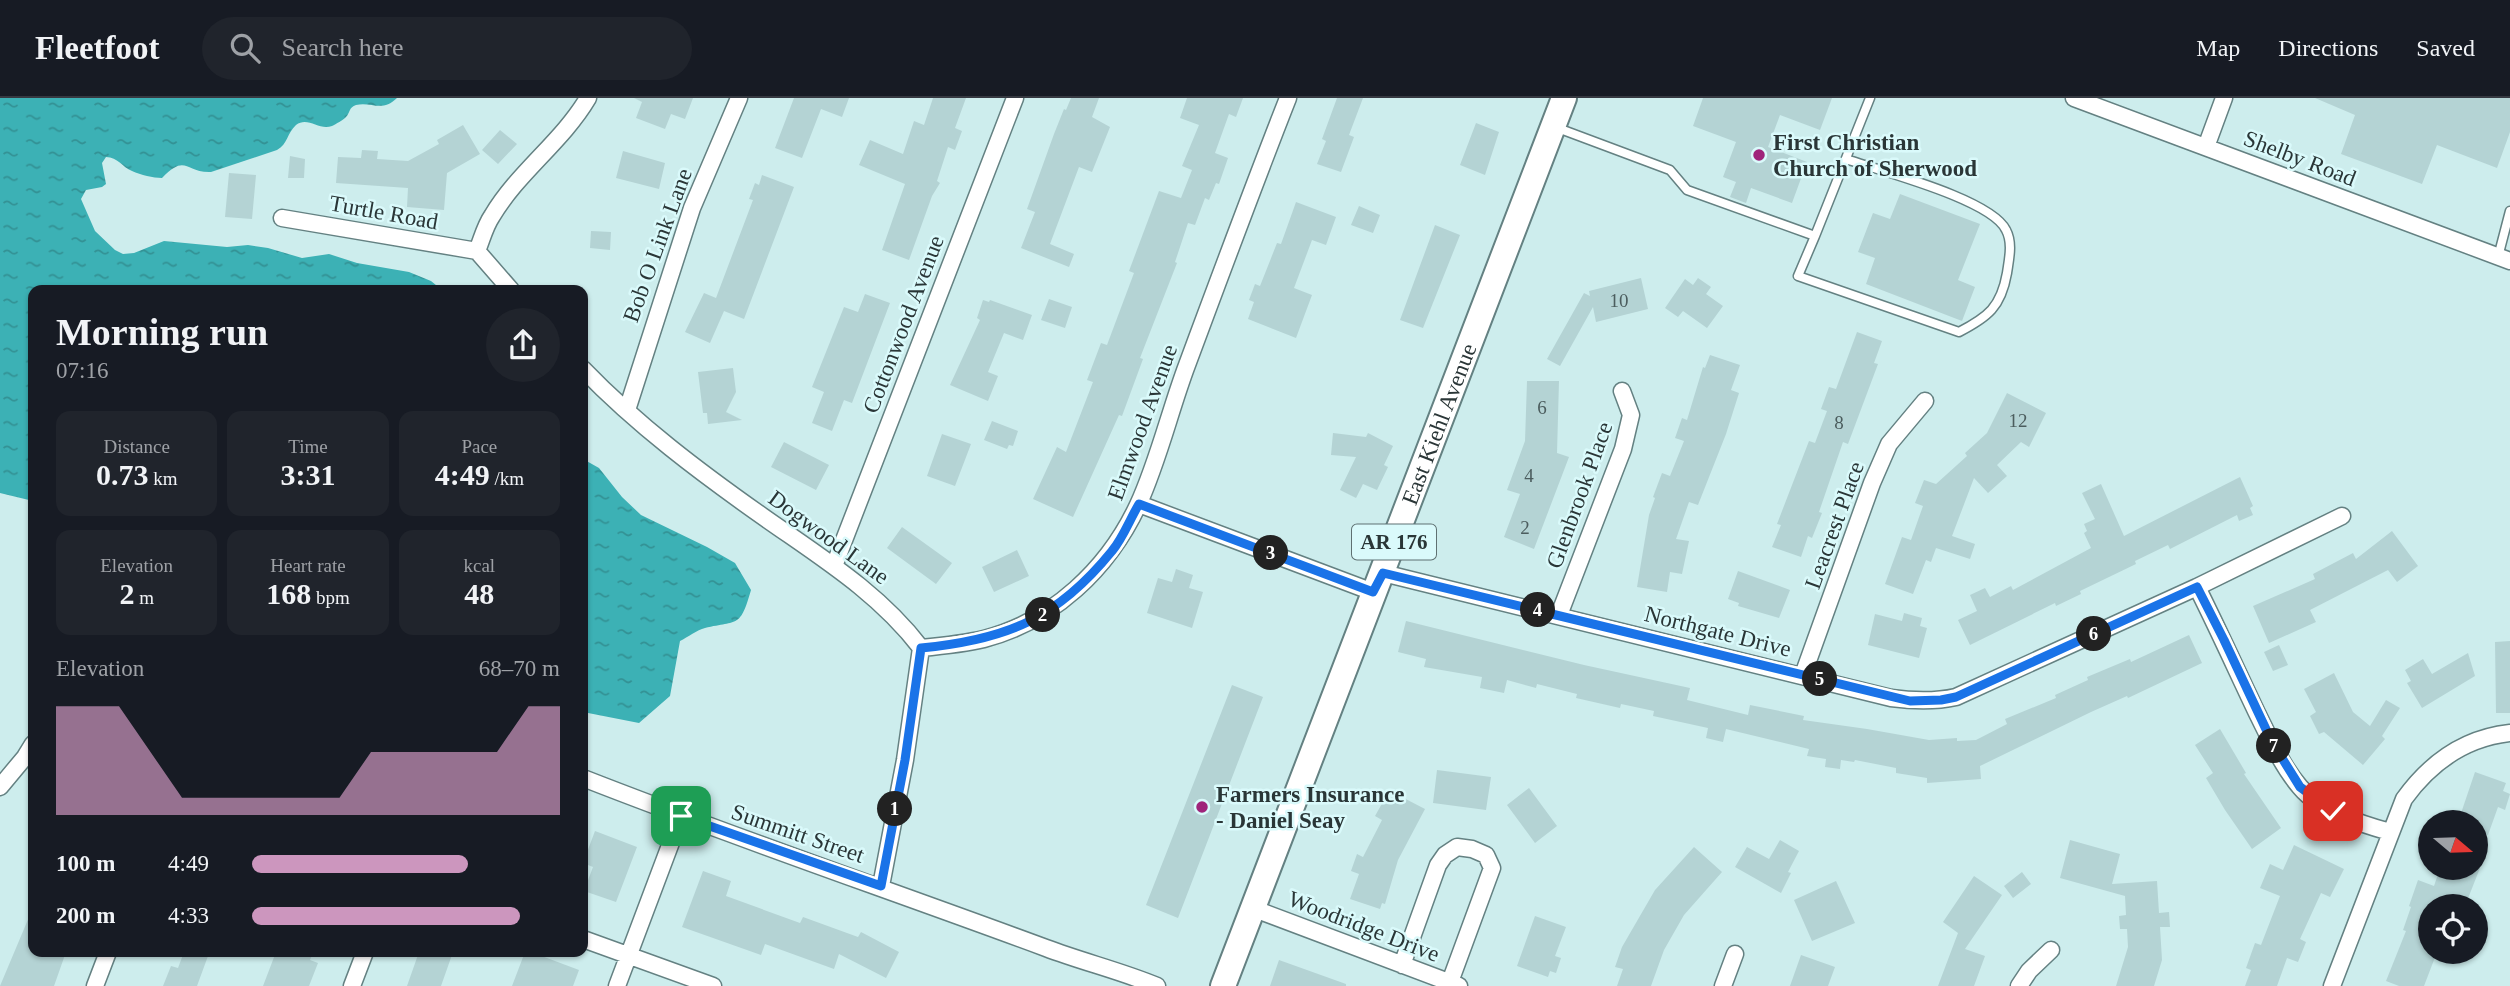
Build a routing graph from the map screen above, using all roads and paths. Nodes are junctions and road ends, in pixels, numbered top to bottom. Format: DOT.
graph roads {
  1 [pos="588,98"];
  2 [pos="739,98"];
  3 [pos="1015,98"];
  4 [pos="1288,98"];
  5 [pos="1564,98"];
  6 [pos="1870,98"];
  7 [pos="2074,98"];
  8 [pos="2224,98"];
  9 [pos="1553,126"];
  10 [pos="2206,147"];
  11 [pos="1846,159"];
  12 [pos="2510,211"];
  13 [pos="282,218"];
  14 [pos="1815,236"];
  15 [pos="477,251"];
  16 [pos="2504,259"];
  17 [pos="507,285"];
  18 [pos="588,374"];
  19 [pos="1622,391"];
  20 [pos="1925,401"];
  21 [pos="627,410"];
  22 [pos="1139,504"];
  23 [pos="2342,516"];
  24 [pos="834,566"];
  25 [pos="1378,582"];
  26 [pos="2197,587"];
  27 [pos="1559,615"];
  28 [pos="921,648"];
  29 [pos="1803,675"];
  30 [pos="2510,733"];
  31 [pos="28,753"];
  32 [pos="588,780"];
  33 [pos="0,786"];
  34 [pos="681,816"];
  35 [pos="2390,832"];
  36 [pos="881,886"];
  37 [pos="1252,908"];
  38 [pos="588,941"];
  39 [pos="2051,950"];
  40 [pos="1735,954"];
  41 [pos="629,956"];
  42 [pos="106,957"];
  43 [pos="363,957"];
  44 [pos="1402,965"];
  45 [pos="1455,984"];
  46 [pos="95,986"];
  47 [pos="352,986"];
  48 [pos="617,986"];
  49 [pos="713,986"];
  50 [pos="1157,986"];
  51 [pos="1223,986"];
  52 [pos="1723,986"];
  53 [pos="2019,986"];
  54 [pos="2332,986"];
  1 -- 15 [label="street"];
  2 -- 21 [label="street, Bob O Link Lane"];
  3 -- 24 [label="street, Cottonwood Avenue"];
  4 -- 22 [label="street, Elmwood Avenue"];
  5 -- 9 [label="main road, East Kiehl Avenue / AR 176"];
  6 -- 11 [label="lane"];
  7 -- 10 [label="street, Shelby Road"];
  8 -- 10 [label="street"];
  9 -- 14 [label="lane"];
  9 -- 25 [label="main road, East Kiehl Avenue / AR 176"];
  10 -- 16 [label="street, Shelby Road"];
  11 -- 14 [label="lane"];
  11 -- 14 [label="lane"];
  12 -- 16 [label="lane"];
  13 -- 15 [label="street, Turtle Road"];
  15 -- 17 [label="street"];
  18 -- 21 [label="street, Dogwood Lane"];
  19 -- 27 [label="street, Glenbrook Place"];
  20 -- 29 [label="street, Leacrest Place"];
  21 -- 24 [label="street, Dogwood Lane"];
  22 -- 25 [label="street, Northgate Drive"];
  22 -- 28 [label="street, Elmwood Avenue"];
  23 -- 26 [label="street, Northgate Drive"];
  24 -- 28 [label="street, Dogwood Lane"];
  25 -- 27 [label="street, Northgate Drive"];
  25 -- 37 [label="main road, East Kiehl Avenue / AR 176"];
  26 -- 29 [label="street, Northgate Drive"];
  26 -- 35 [label="street"];
  27 -- 29 [label="street, Northgate Drive"];
  28 -- 36 [label="street"];
  30 -- 35 [label="street"];
  31 -- 33 [label="street"];
  32 -- 34 [label="street, Summitt Street"];
  34 -- 36 [label="street, Summitt Street"];
  34 -- 41 [label="street"];
  35 -- 54 [label="street"];
  36 -- 50 [label="street, Summitt Street"];
  37 -- 44 [label="street, Woodridge Drive"];
  37 -- 51 [label="main road, East Kiehl Avenue / AR 176"];
  38 -- 41 [label="street"];
  39 -- 53 [label="street"];
  40 -- 52 [label="street"];
  41 -- 48 [label="street"];
  41 -- 49 [label="street"];
  42 -- 46 [label="street"];
  43 -- 47 [label="street"];
  44 -- 45 [label="street, Woodridge Drive"];
  44 -- 45 [label="street"];
}
